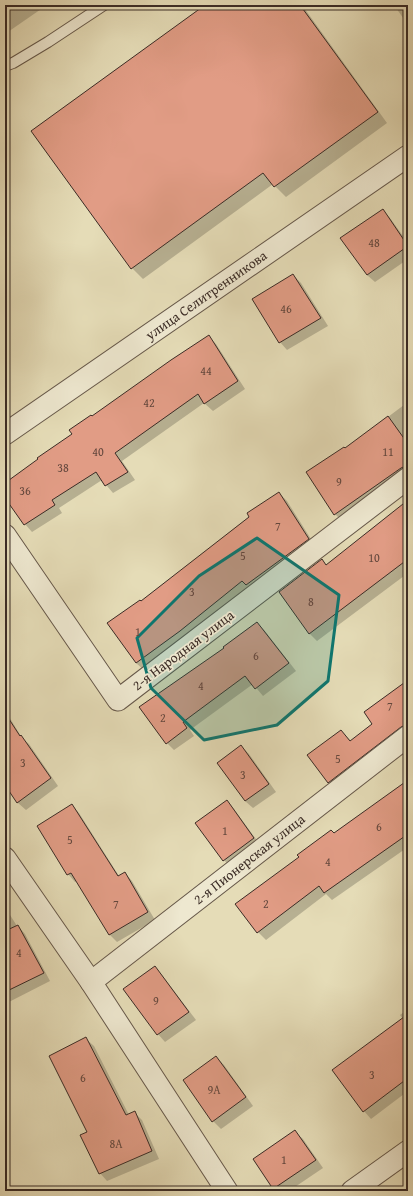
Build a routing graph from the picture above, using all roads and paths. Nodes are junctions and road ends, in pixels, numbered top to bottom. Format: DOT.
graph roads {
  1 [pos="104,5"];
  2 [pos="5,66"];
  3 [pos="408,156"];
  4 [pos="5,434"];
  5 [pos="408,478"];
  6 [pos="5,535"];
  7 [pos="408,736"];
  8 [pos="5,858"];
  9 [pos="91,982"];
  10 [pos="408,1151"];
  11 [pos="227,1191"];
  12 [pos="352,1191"];
  1 -- 2 [label="lane"];
  3 -- 4 [label="street, улица Селитренникова"];
  5 -- 6 [label="street, 2-я Народная улица"];
  7 -- 9 [label="street, 2-я Пионерская улица"];
  8 -- 9 [label="street"];
  9 -- 11 [label="street"];
  10 -- 12 [label="street"];
}
